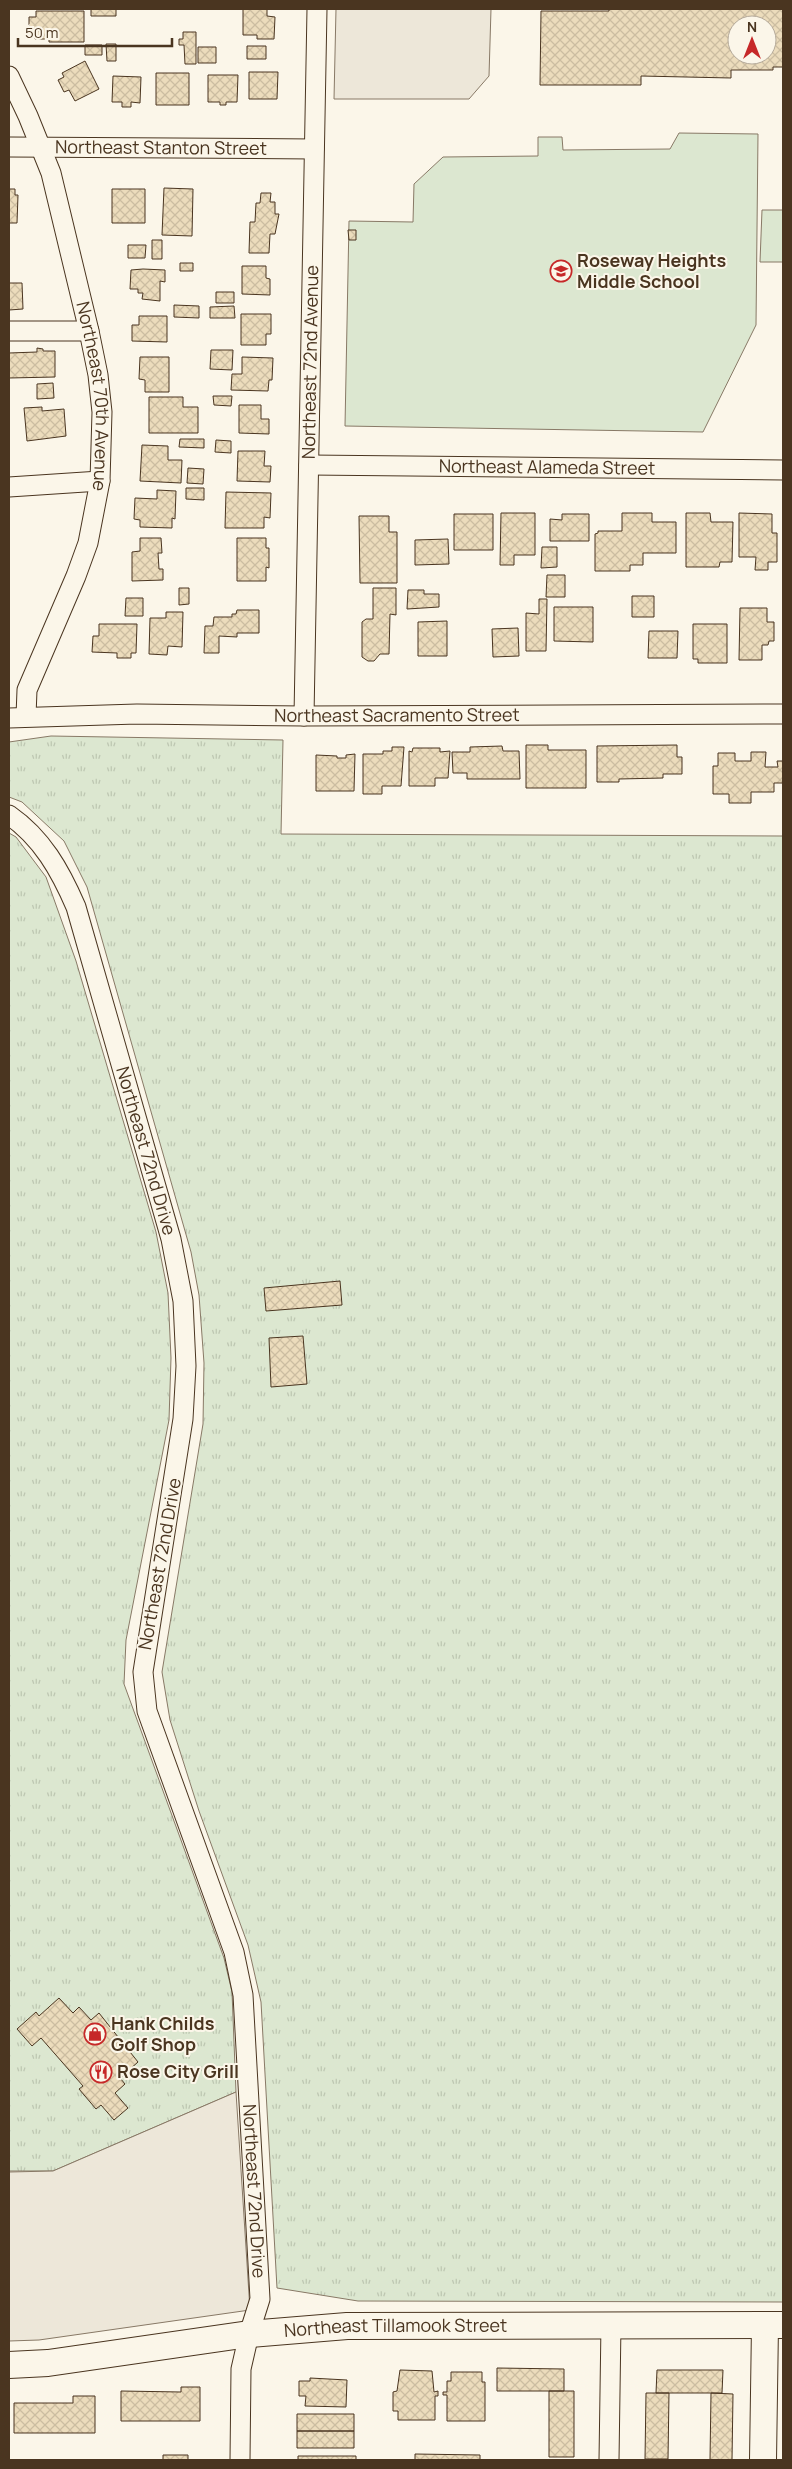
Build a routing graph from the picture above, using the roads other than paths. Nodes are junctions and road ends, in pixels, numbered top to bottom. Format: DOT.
graph roads {
  1 [pos="317,9"];
  2 [pos="9,76"];
  3 [pos="9,147"];
  4 [pos="40,147"];
  5 [pos="314,149"];
  6 [pos="9,331"];
  7 [pos="89,331"];
  8 [pos="309,465"];
  9 [pos="783,470"];
  10 [pos="100,481"];
  11 [pos="9,487"];
  12 [pos="783,714"];
  13 [pos="304,716"];
  14 [pos="17,717"];
  15 [pos="9,814"];
  16 [pos="612,2324"];
  17 [pos="774,2324"];
  18 [pos="249,2334"];
  19 [pos="9,2365"];
  20 [pos="240,2460"];
  21 [pos="609,2460"];
  22 [pos="764,2460"];
  1 -- 5 [label="street, Northeast 72nd Avenue"];
  2 -- 4 [label="street, Northeast 70th Avenue"];
  3 -- 4 [label="street, Northeast Stanton Street"];
  4 -- 5 [label="street, Northeast Stanton Street"];
  4 -- 7 [label="street, Northeast 70th Avenue"];
  5 -- 8 [label="street, Northeast 72nd Avenue"];
  6 -- 7 [label="street"];
  7 -- 10 [label="street, Northeast 70th Avenue"];
  8 -- 9 [label="street, Northeast Alameda Street"];
  8 -- 13 [label="street, Northeast 72nd Avenue"];
  10 -- 11 [label="street"];
  10 -- 14 [label="street, Northeast 70th Avenue"];
  12 -- 13 [label="street, Northeast Sacramento Street"];
  13 -- 14 [label="street, Northeast Sacramento Street"];
  15 -- 18 [label="street, Northeast 72nd Drive"];
  16 -- 17 [label="street, Northeast Tillamook Street"];
  16 -- 18 [label="street, Northeast Tillamook Street"];
  16 -- 21 [label="street"];
  17 -- 22 [label="street"];
  18 -- 19 [label="street, Northeast Tillamook Street"];
  18 -- 20 [label="street"];
}
